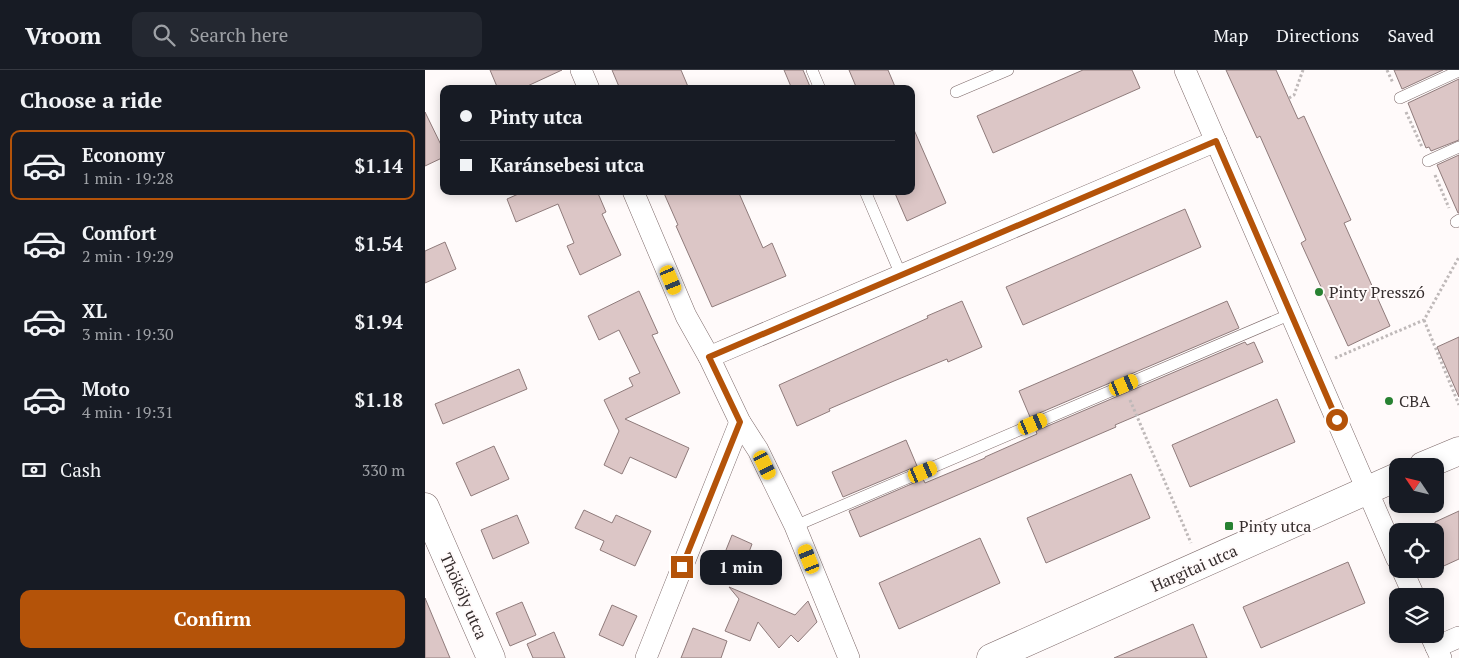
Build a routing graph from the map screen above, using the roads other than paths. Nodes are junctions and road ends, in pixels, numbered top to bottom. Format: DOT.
graph roads {
  1 [pos="581,70"];
  2 [pos="812,70"];
  3 [pos="1008,70"];
  4 [pos="1185,70"];
  5 [pos="1459,71"];
  6 [pos="587,85"];
  7 [pos="818,85"];
  8 [pos="956,92"];
  9 [pos="1400,98"];
  10 [pos="1216,141"];
  11 [pos="1459,147"];
  12 [pos="1428,161"];
  13 [pos="635,195"];
  14 [pos="867,195"];
  15 [pos="901,275"];
  16 [pos="1291,314"];
  17 [pos="709,357"];
  18 [pos="740,422"];
  19 [pos="1459,451"];
  20 [pos="1442,458"];
  21 [pos="1389,481"];
  22 [pos="1368,490"];
  23 [pos="425,507"];
  24 [pos="795,526"];
  25 [pos="1389,540"];
  26 [pos="1459,637"];
  27 [pos="1435,646"];
  28 [pos="491,658"];
  29 [pos="646,658"];
  30 [pos="849,658"];
  31 [pos="991,658"];
  1 -- 6 [label="street"];
  2 -- 7 [label="lane"];
  3 -- 8 [label="lane"];
  4 -- 10 [label="street"];
  5 -- 9 [label="lane"];
  10 -- 15 [label="street"];
  10 -- 16 [label="street"];
  11 -- 12 [label="lane"];
  13 -- 17 [label="street"];
  14 -- 15 [label="lane"];
  15 -- 17 [label="street"];
  16 -- 22 [label="street"];
  16 -- 24 [label="lane"];
  17 -- 18 [label="street"];
  18 -- 24 [label="street"];
  18 -- 29 [label="street"];
  19 -- 20 [label="street"];
  21 -- 22 [label="street, Hargitai utca"];
  22 -- 25 [label="street"];
  22 -- 31 [label="street, Hargitai utca"];
  23 -- 28 [label="street, Thököly utca"];
  24 -- 30 [label="street"];
  26 -- 27 [label="street"];
}
